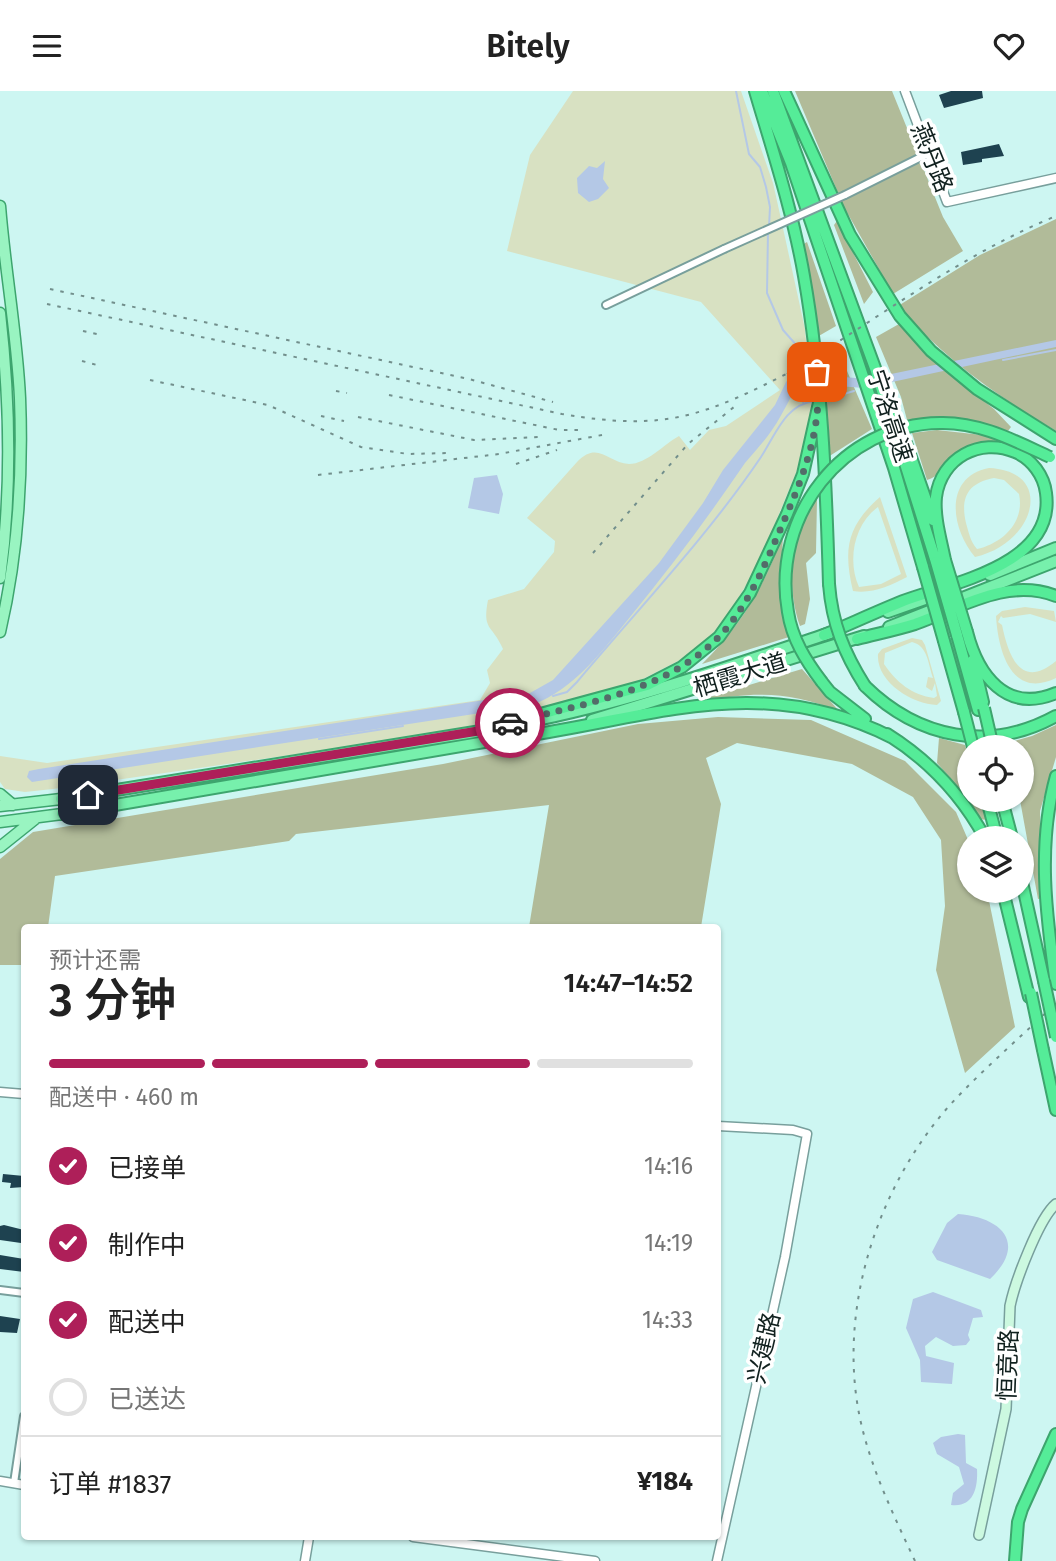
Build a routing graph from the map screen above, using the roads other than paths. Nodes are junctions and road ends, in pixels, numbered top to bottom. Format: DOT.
graph roads {
  1 [pos="755,91"];
  2 [pos="762,91"];
  3 [pos="773,91"];
  4 [pos="784,91"];
  5 [pos="905,91"];
  6 [pos="929,153"];
  7 [pos="1056,178"];
  8 [pos="0,206"];
  9 [pos="606,305"];
  10 [pos="0,313"];
  11 [pos="8,372"];
  12 [pos="4,384"];
  13 [pos="19,388"];
  14 [pos="820,398"];
  15 [pos="1056,439"];
  16 [pos="1053,458"];
  17 [pos="1056,548"];
  18 [pos="941,561"];
  19 [pos="1056,561"];
  20 [pos="0,578"];
  21 [pos="1056,596"];
  22 [pos="0,632"];
  23 [pos="824,635"];
  24 [pos="964,635"];
  25 [pos="857,639"];
  26 [pos="1056,693"];
  27 [pos="1056,716"];
  28 [pos="478,731"];
  29 [pos="970,735"];
  30 [pos="987,735"];
  31 [pos="524,736"];
  32 [pos="893,738"];
  33 [pos="1056,776"];
  34 [pos="0,794"];
  35 [pos="61,799"];
  36 [pos="13,805"];
  37 [pos="0,806"];
  38 [pos="62,814"];
  39 [pos="37,818"];
  40 [pos="0,822"];
  41 [pos="978,826"];
  42 [pos="0,847"];
  43 [pos="1006,903"];
  44 [pos="1012,903"];
  45 [pos="1027,903"];
  46 [pos="1056,984"];
  47 [pos="1030,995"];
  48 [pos="1056,1037"];
  49 [pos="0,1092"];
  50 [pos="21,1094"];
  51 [pos="1056,1109"];
  52 [pos="721,1126"];
  53 [pos="1056,1203"];
  54 [pos="0,1290"];
  55 [pos="21,1293"];
  56 [pos="1056,1434"];
  57 [pos="21,1436"];
  58 [pos="0,1481"];
  59 [pos="14,1483"];
  60 [pos="21,1484"];
  61 [pos="979,1535"];
  62 [pos="308,1540"];
  63 [pos="436,1540"];
  64 [pos="305,1561"];
  65 [pos="595,1561"];
  66 [pos="717,1561"];
  67 [pos="1015,1561"];
  1 -- 14 [label="highway"];
  2 -- 29 [label="highway, 宁洛高速, bridge"];
  3 -- 18 [label="highway, 宁洛高速"];
  4 -- 15 [label="highway"];
  5 -- 6 [label="street, 燕丹路"];
  6 -- 7 [label="street, 燕丹路"];
  6 -- 9 [label="street, bridge"];
  8 -- 11 [label="main road"];
  10 -- 11 [label="main road"];
  11 -- 12 [label="main road"];
  11 -- 13 [label="main road"];
  12 -- 13 [label="main road"];
  12 -- 20 [label="main road"];
  13 -- 22 [label="main road"];
  14 -- 27 [label="highway, bridge"];
  14 -- 28 [label="highway"];
  16 -- 32 [label="highway, bridge"];
  17 -- 23 [label="highway, 栖霞大道"];
  18 -- 23 [label="highway"];
  18 -- 24 [label="highway, 宁洛高速, bridge"];
  19 -- 25 [label="highway, 栖霞大道"];
  21 -- 25 [label="highway"];
  23 -- 28 [label="highway, 栖霞大道"];
  24 -- 26 [label="highway"];
  24 -- 30 [label="highway, 宁洛高速"];
  25 -- 31 [label="highway, 栖霞大道"];
  28 -- 35 [label="highway, 栖霞大道"];
  31 -- 32 [label="highway"];
  31 -- 38 [label="highway, 栖霞大道"];
  32 -- 41 [label="highway"];
  33 -- 46 [label="highway"];
  34 -- 36 [label="main road"];
  35 -- 36 [label="main road, 栖霞大道"];
  36 -- 37 [label="main road, 栖霞大道"];
  38 -- 39 [label="main road, 栖霞大道"];
  39 -- 40 [label="main road, 栖霞大道"];
  39 -- 42 [label="main road"];
  43 -- 47 [label="highway"];
  44 -- 47 [label="highway"];
  45 -- 48 [label="highway, bridge"];
  47 -- 51 [label="highway, bridge"];
  49 -- 50 [label="street"];
  52 -- 66 [label="street, 兴建路"];
  53 -- 61 [label="main road, 恒竞路"];
  54 -- 55 [label="street"];
  56 -- 67 [label="highway"];
  57 -- 59 [label="street"];
  58 -- 59 [label="street"];
  59 -- 60 [label="street"];
  62 -- 64 [label="street"];
  63 -- 65 [label="street"];
}
